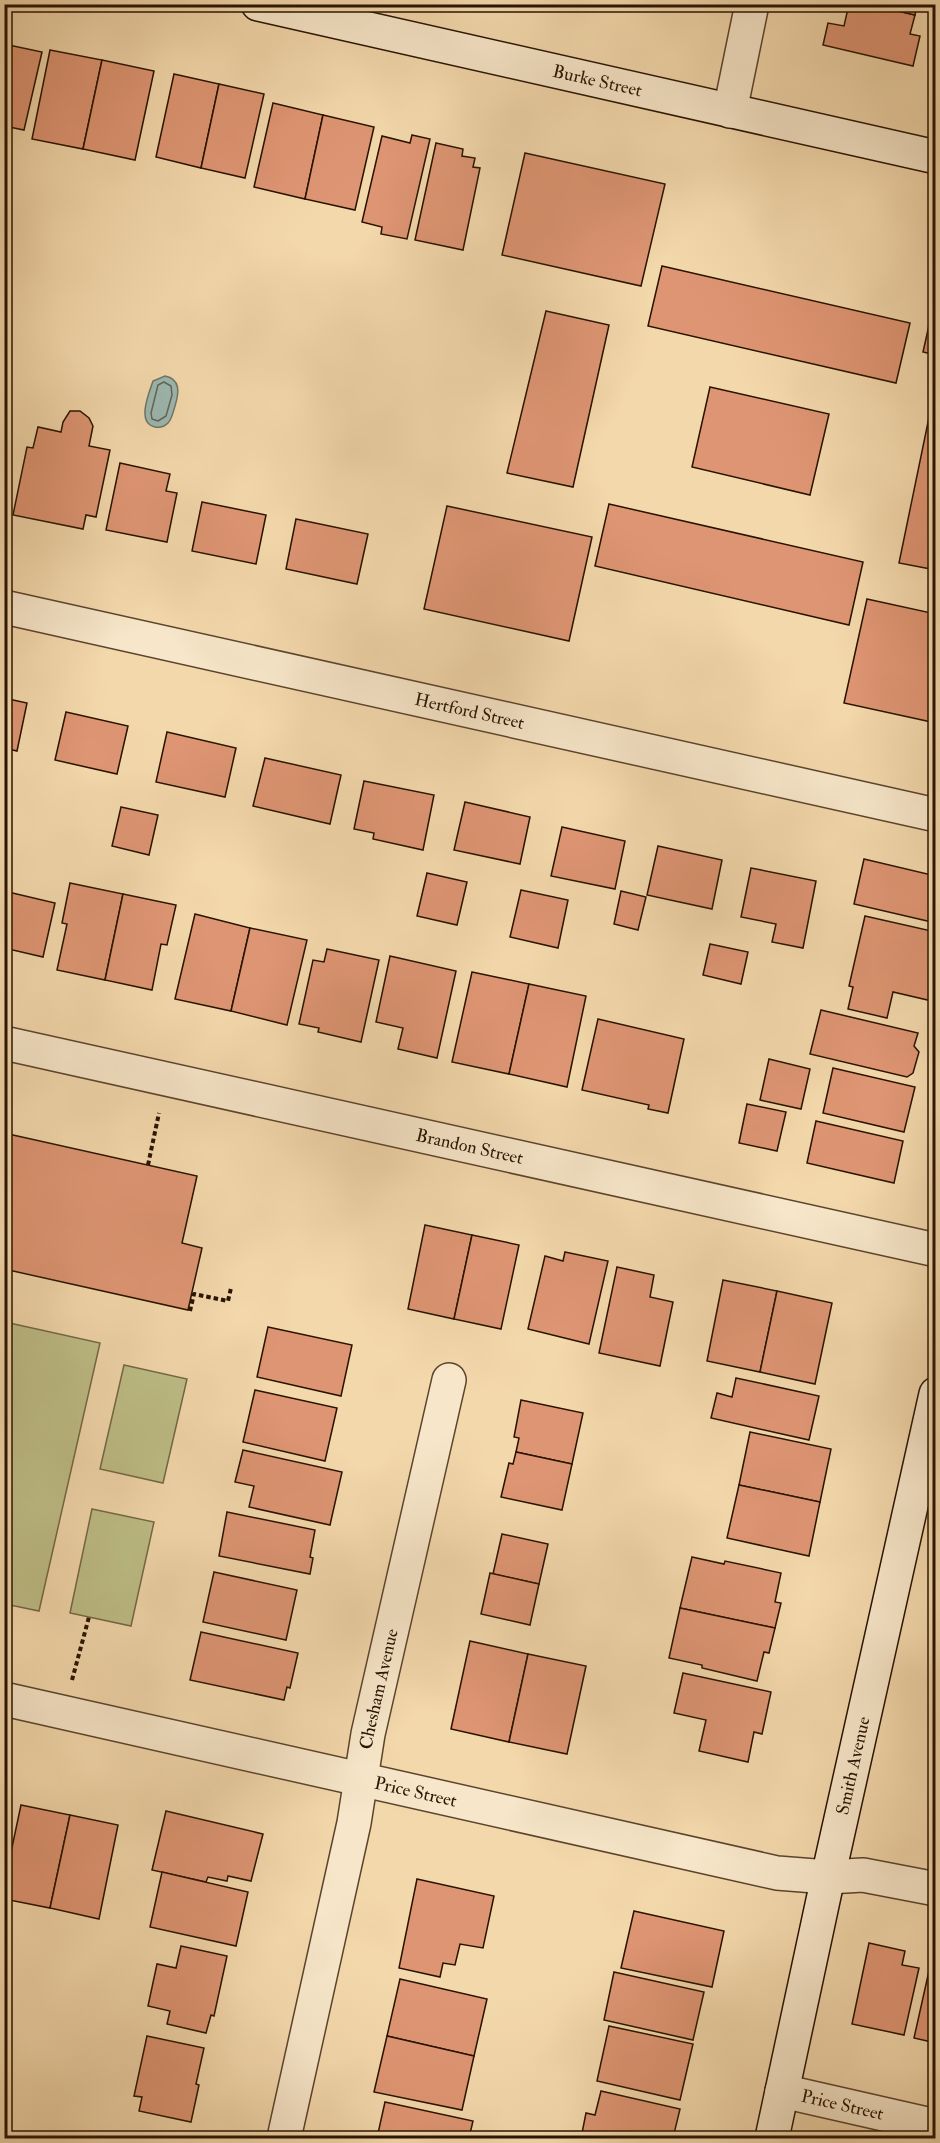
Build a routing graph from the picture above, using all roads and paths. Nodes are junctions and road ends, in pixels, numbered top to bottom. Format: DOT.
graph roads {
  1 [pos="258,4"];
  2 [pos="752,4"];
  3 [pos="307,10"];
  4 [pos="730,111"];
  5 [pos="936,157"];
  6 [pos="4,607"];
  7 [pos="936,815"];
  8 [pos="4,1043"];
  9 [pos="160,1108"];
  10 [pos="148,1165"];
  11 [pos="936,1250"];
  12 [pos="231,1288"];
  13 [pos="190,1311"];
  14 [pos="449,1380"];
  15 [pos="936,1394"];
  16 [pos="89,1617"];
  17 [pos="70,1686"];
  18 [pos="4,1699"];
  19 [pos="360,1779"];
  20 [pos="828,1877"];
  21 [pos="936,1888"];
  22 [pos="782,2091"];
  23 [pos="936,2126"];
  24 [pos="284,2139"];
  25 [pos="772,2139"];
  1 -- 3 [label="street, Burke Street"];
  2 -- 4 [label="street"];
  3 -- 4 [label="street, Burke Street"];
  4 -- 5 [label="street, Burke Street"];
  6 -- 7 [label="street, Hertford Street"];
  8 -- 11 [label="street, Brandon Street"];
  9 -- 10 [label="path"];
  12 -- 13 [label="path"];
  14 -- 19 [label="street, Chesham Avenue"];
  15 -- 20 [label="street, Smith Avenue"];
  16 -- 17 [label="path"];
  18 -- 19 [label="street, Price Street"];
  19 -- 20 [label="street, Price Street"];
  19 -- 24 [label="street, Chesham Avenue"];
  20 -- 21 [label="street, Price Street"];
  20 -- 22 [label="street, Smith Avenue"];
  22 -- 23 [label="street, Price Street"];
  22 -- 25 [label="street, Smith Avenue"];
}
